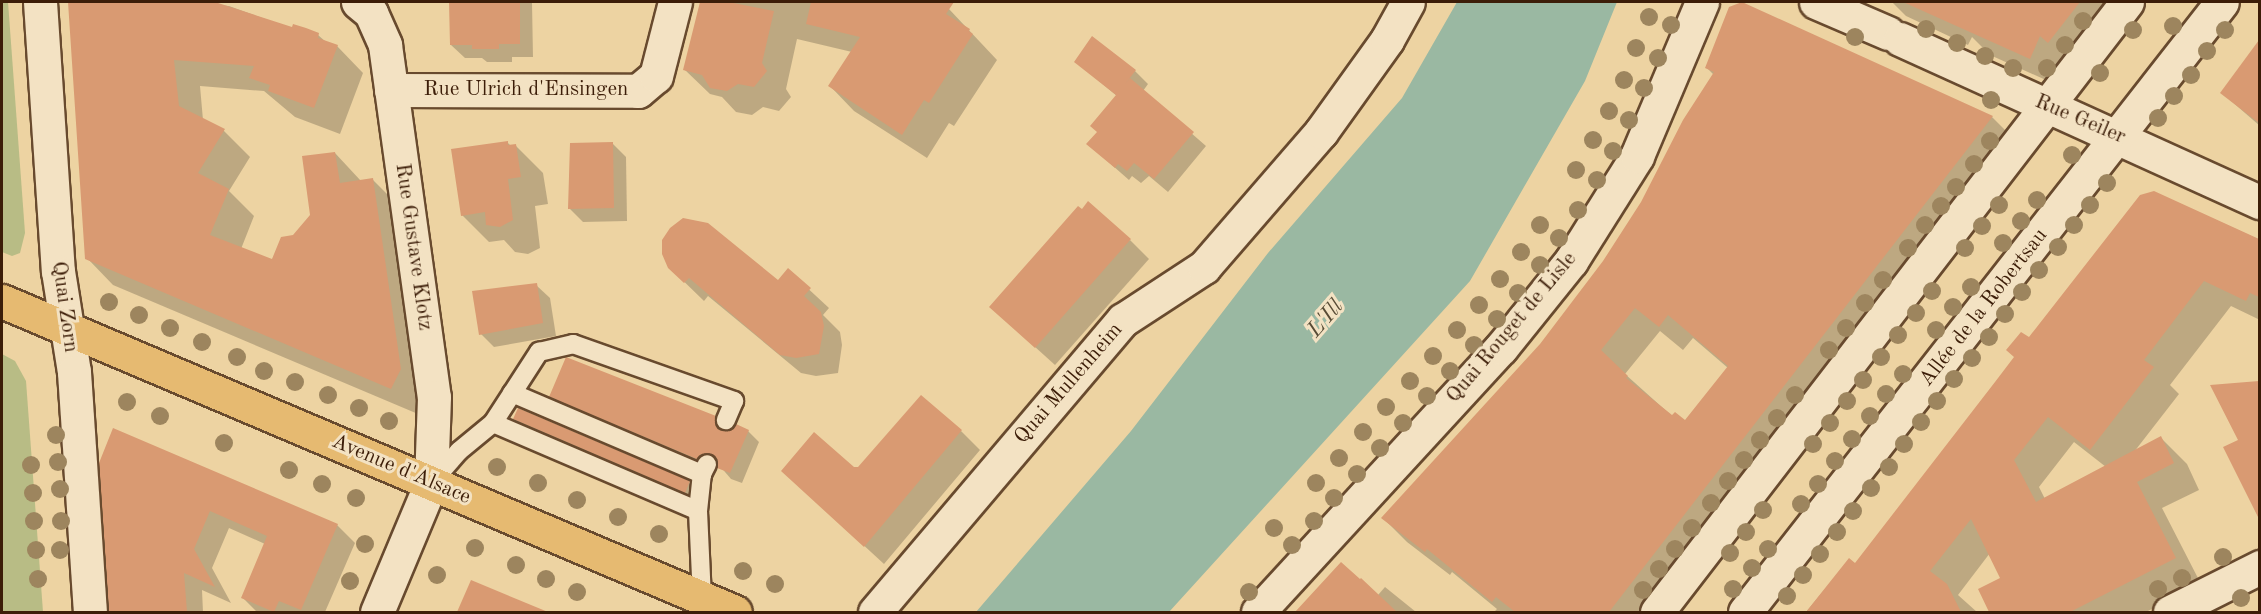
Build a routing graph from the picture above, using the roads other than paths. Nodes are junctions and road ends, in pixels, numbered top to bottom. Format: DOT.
graph roads {
  1 [pos="40,2"];
  2 [pos="675,2"];
  3 [pos="1408,2"];
  4 [pos="1702,2"];
  5 [pos="1816,2"];
  6 [pos="2127,2"];
  7 [pos="2222,2"];
  8 [pos="375,5"];
  9 [pos="391,90"];
  10 [pos="2047,106"];
  11 [pos="2119,136"];
  12 [pos="2259,202"];
  13 [pos="7,304"];
  14 [pos="67,328"];
  15 [pos="512,393"];
  16 [pos="726,420"];
  17 [pos="493,423"];
  18 [pos="431,483"];
  19 [pos="698,511"];
  20 [pos="2259,567"];
  21 [pos="702,599"];
  22 [pos="90,612"];
  23 [pos="377,612"];
  24 [pos="735,612"];
  25 [pos="875,612"];
  26 [pos="1258,612"];
  27 [pos="1657,612"];
  28 [pos="1745,612"];
  29 [pos="2170,612"];
  1 -- 14 [label="street, Quai Zorn"];
  2 -- 9 [label="street, Rue Ulrich d'Ensingen"];
  3 -- 25 [label="street, Quai Mullenheim"];
  4 -- 26 [label="street, Quai Rouget de Lisle"];
  5 -- 10 [label="street, Rue Geiler"];
  6 -- 10 [label="street"];
  7 -- 11 [label="street, Allée de la Robertsau"];
  8 -- 9 [label="street, Rue Gustave Klotz"];
  9 -- 18 [label="street, Rue Gustave Klotz"];
  10 -- 11 [label="street, Rue Geiler"];
  10 -- 27 [label="street"];
  11 -- 12 [label="street, Rue Geiler"];
  11 -- 28 [label="street, Allée de la Robertsau"];
  13 -- 14 [label="main road, Avenue d'Alsace"];
  14 -- 18 [label="main road, Avenue d'Alsace"];
  14 -- 22 [label="street, Quai Zorn"];
  15 -- 16 [label="lane"];
  15 -- 17 [label="lane"];
  15 -- 19 [label="lane"];
  17 -- 18 [label="lane"];
  17 -- 19 [label="lane"];
  18 -- 21 [label="main road, Avenue d'Alsace"];
  18 -- 23 [label="street"];
  19 -- 21 [label="lane"];
  20 -- 29 [label="street"];
  21 -- 24 [label="main road, Avenue d'Alsace"];
}
